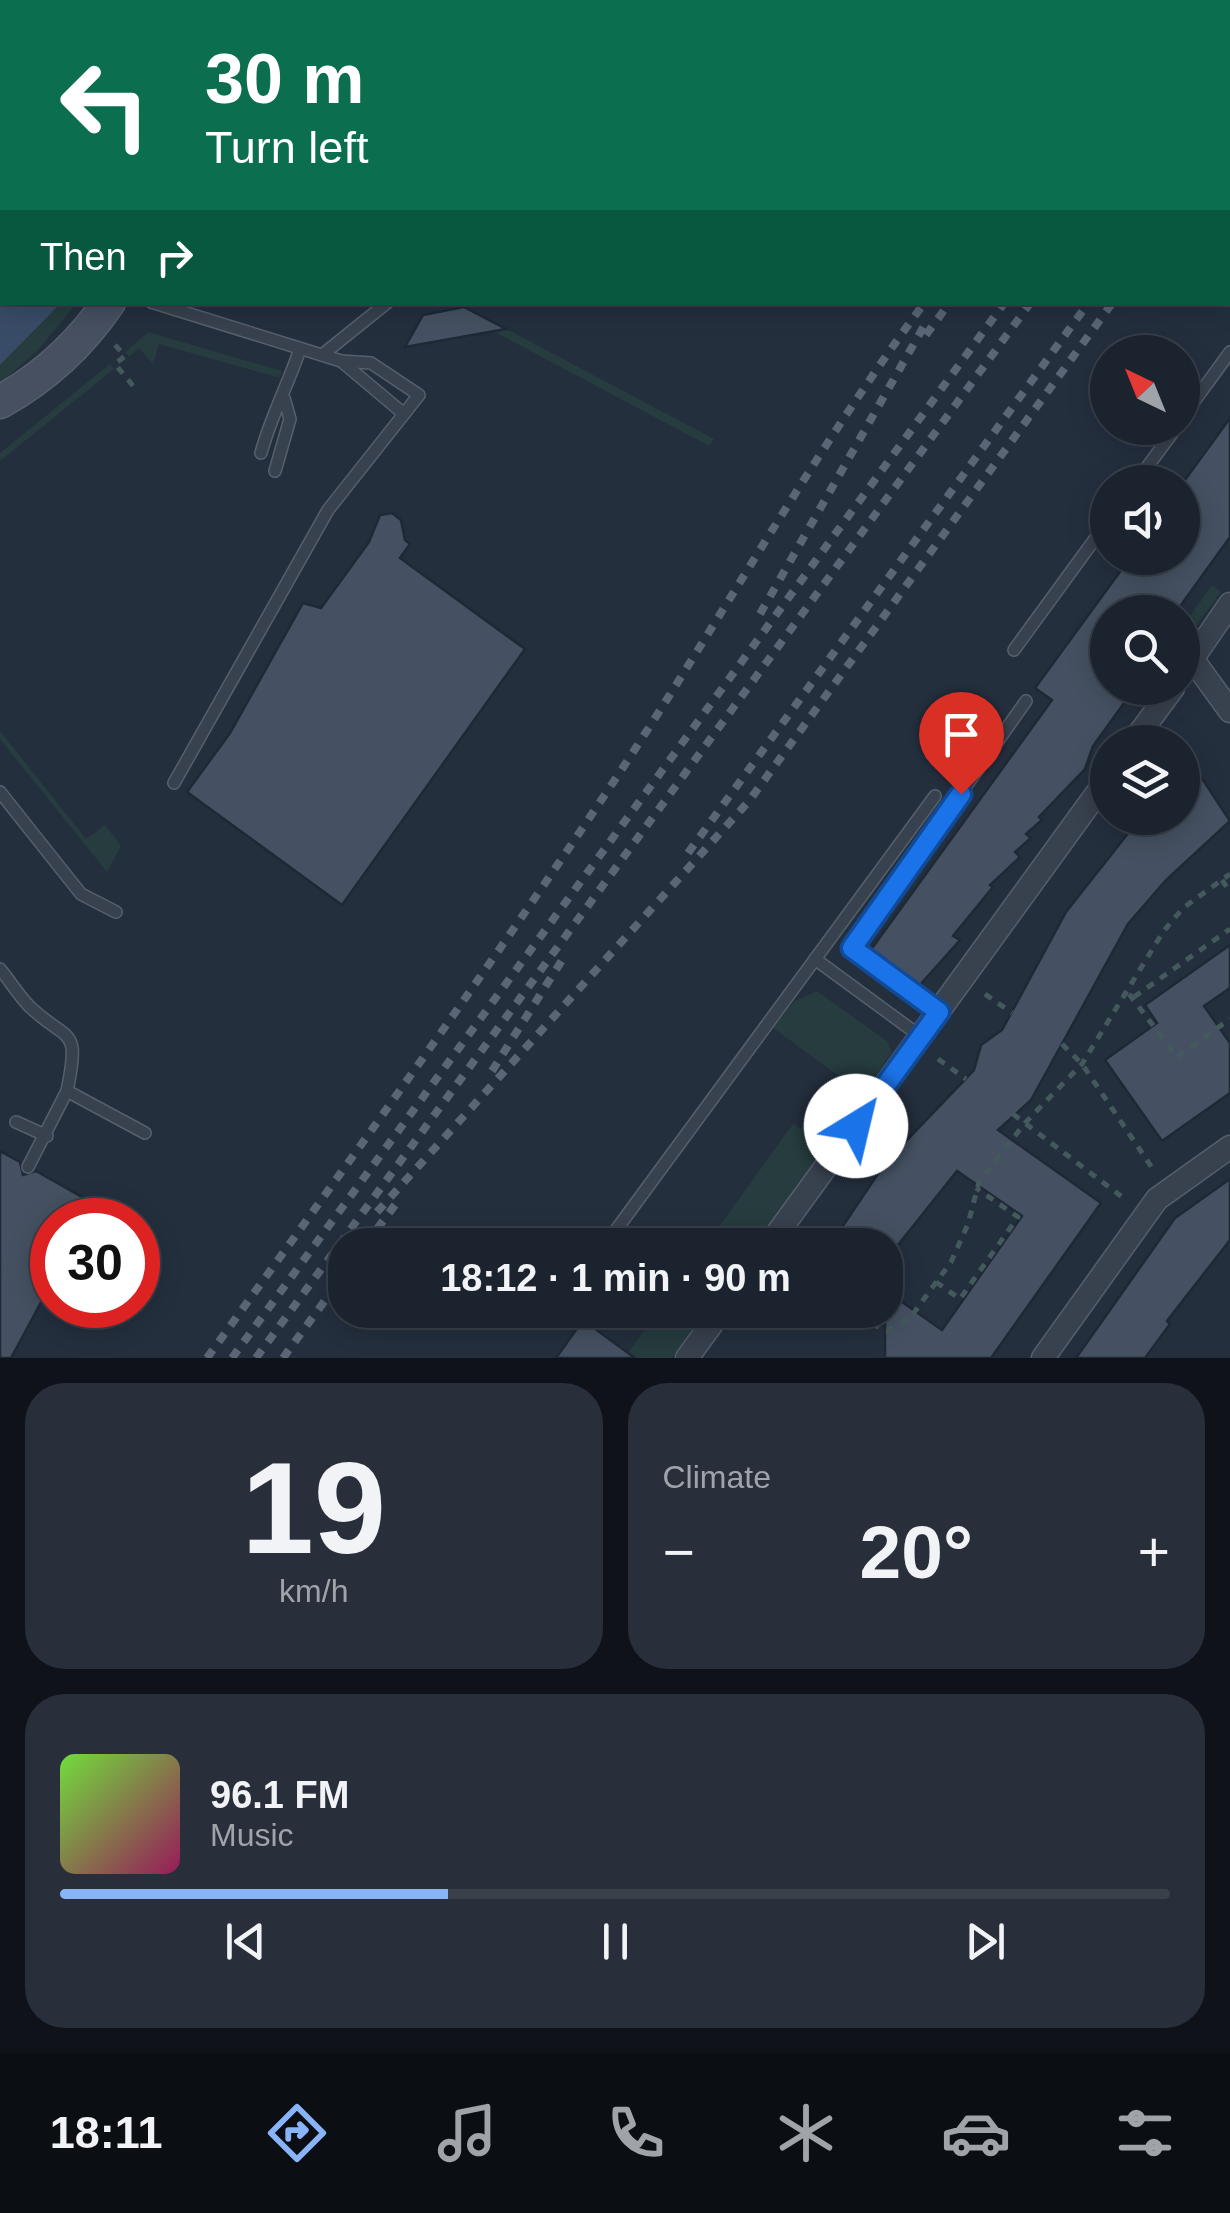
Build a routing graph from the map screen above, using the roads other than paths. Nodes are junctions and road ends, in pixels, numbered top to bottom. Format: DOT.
graph roads {
  1 [pos="82,305"];
  2 [pos="108,305"];
  3 [pos="160,305"];
  4 [pos="384,305"];
  5 [pos="300,349"];
  6 [pos="1230,352"];
  7 [pos="322,355"];
  8 [pos="341,361"];
  9 [pos="1200,393"];
  10 [pos="284,398"];
  11 [pos="0,400"];
  12 [pos="404,414"];
  13 [pos="261,453"];
  14 [pos="275,471"];
  15 [pos="1090,547"];
  16 [pos="1230,604"];
  17 [pos="1200,649"];
  18 [pos="1014,650"];
  19 [pos="1200,680"];
  20 [pos="1026,701"];
  21 [pos="1230,711"];
  22 [pos="174,782"];
  23 [pos="0,792"];
  24 [pos="935,796"];
  25 [pos="1090,803"];
  26 [pos="116,912"];
  27 [pos="815,959"];
  28 [pos="0,969"];
  29 [pos="939,1012"];
  30 [pos="921,1036"];
  31 [pos="67,1091"];
  32 [pos="16,1122"];
  33 [pos="144,1133"];
  34 [pos="46,1136"];
  35 [pos="1230,1147"];
  36 [pos="28,1167"];
  37 [pos="617,1228"];
  38 [pos="782,1228"];
  39 [pos="709,1328"];
  40 [pos="688,1358"];
  41 [pos="1043,1358"];
  1 -- 11 [label="main road"];
  2 -- 11 [label="main road"];
  3 -- 5 [label="lane"];
  4 -- 7 [label="lane"];
  5 -- 7 [label="lane"];
  5 -- 10 [label="lane"];
  6 -- 9 [label="lane"];
  7 -- 8 [label="lane"];
  8 -- 12 [label="lane"];
  8 -- 12 [label="lane"];
  10 -- 13 [label="lane"];
  10 -- 14 [label="lane"];
  12 -- 22 [label="lane"];
  15 -- 18 [label="lane"];
  16 -- 17 [label="street"];
  19 -- 21 [label="street"];
  20 -- 29 [label="lane"];
  23 -- 26 [label="lane"];
  24 -- 27 [label="lane"];
  25 -- 29 [label="street"];
  27 -- 30 [label="lane"];
  27 -- 37 [label="lane"];
  28 -- 31 [label="lane"];
  29 -- 30 [label="street"];
  30 -- 38 [label="street"];
  31 -- 33 [label="lane"];
  31 -- 34 [label="lane"];
  32 -- 34 [label="lane"];
  34 -- 36 [label="lane"];
  35 -- 41 [label="street"];
  39 -- 40 [label="street"];
}
